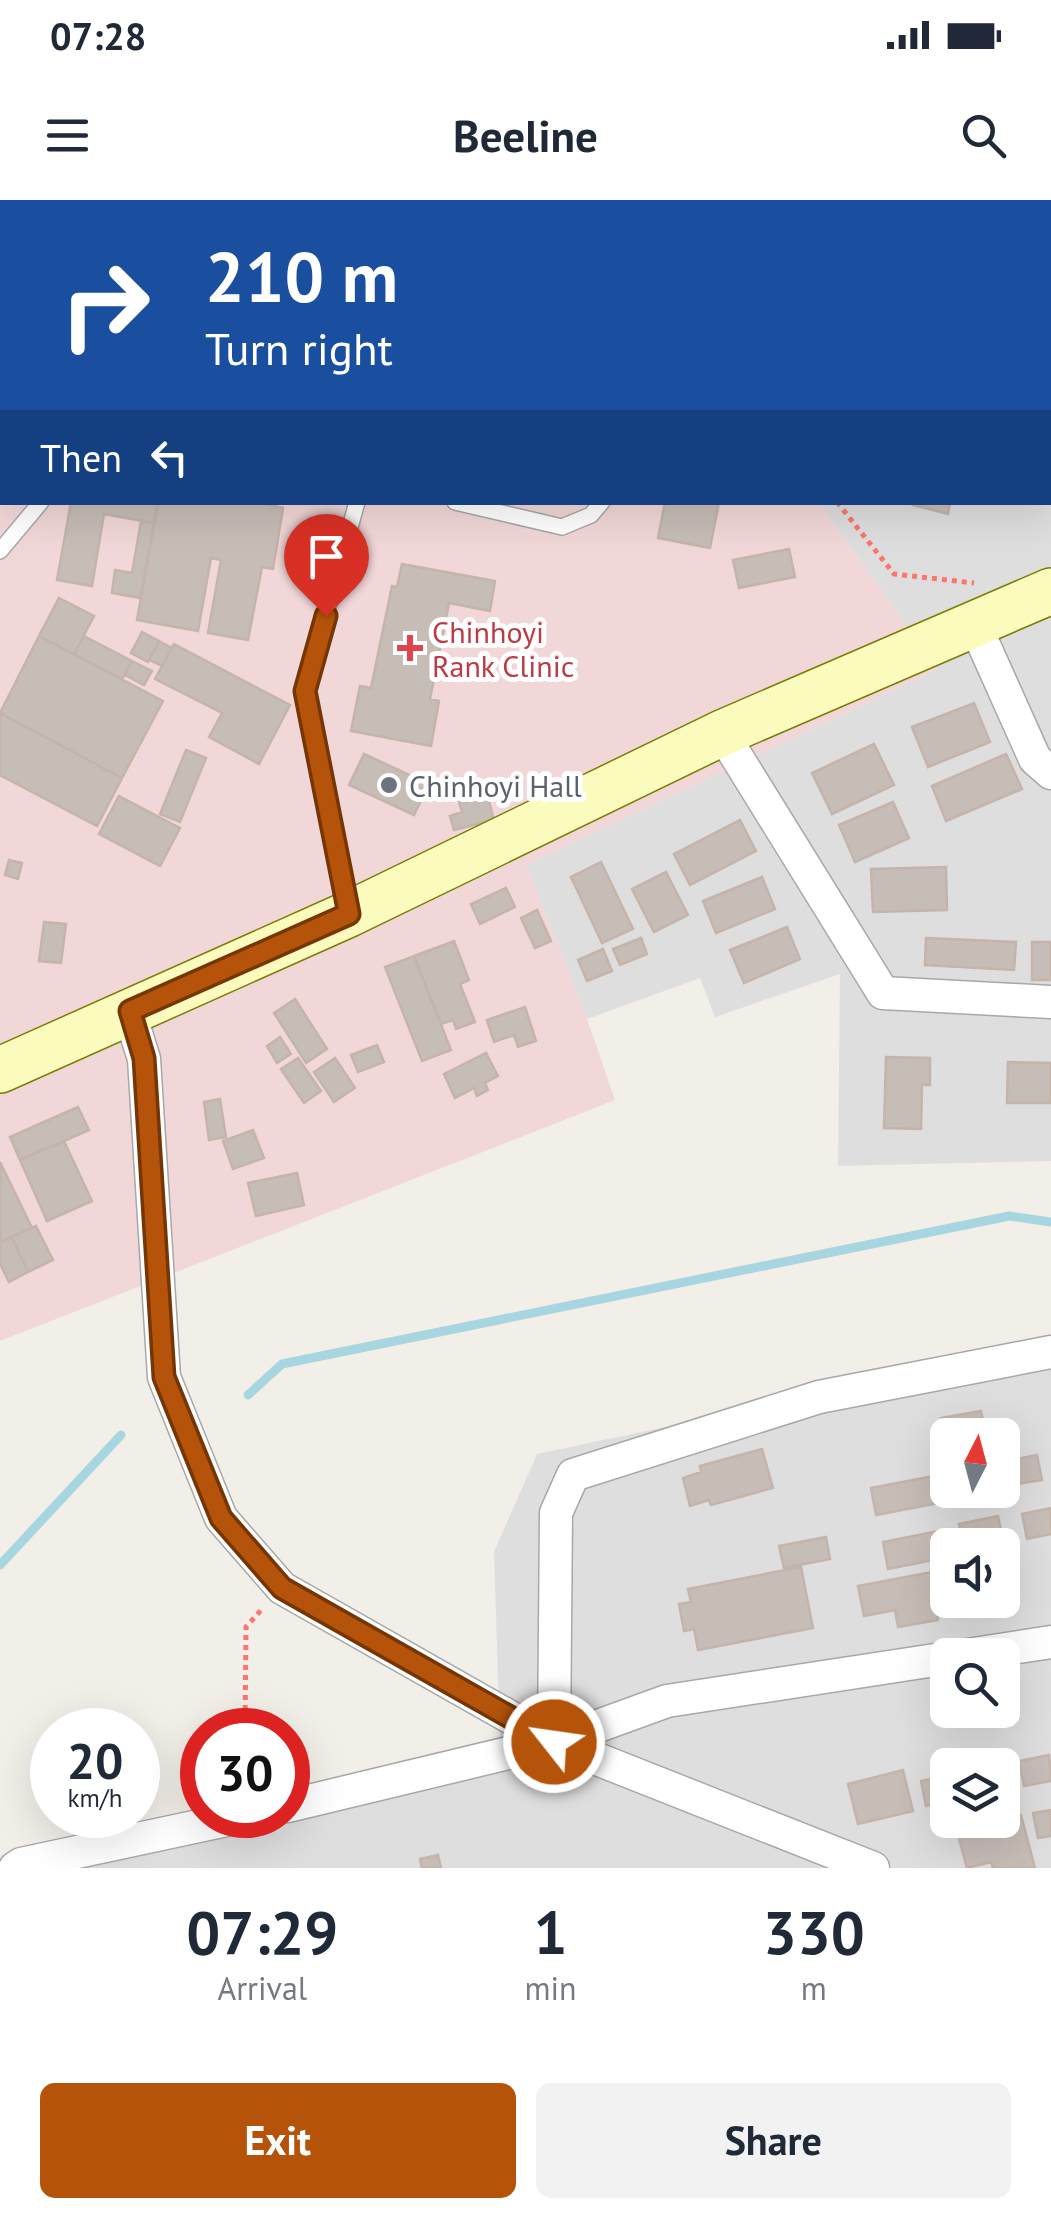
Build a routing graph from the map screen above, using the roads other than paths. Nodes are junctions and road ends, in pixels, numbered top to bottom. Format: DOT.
graph roads {
  1 [pos="38,505"];
  2 [pos="356,505"];
  3 [pos="467,505"];
  4 [pos="599,505"];
  5 [pos="0,551"];
  6 [pos="1034,600"];
  7 [pos="974,625"];
  8 [pos="722,734"];
  9 [pos="1051,773"];
  10 [pos="349,914"];
  11 [pos="1051,1002"];
  12 [pos="130,1011"];
  13 [pos="0,1070"];
  14 [pos="1051,1352"];
  15 [pos="1051,1642"];
  16 [pos="1020,1647"];
  17 [pos="930,1661"];
  18 [pos="554,1742"];
  19 [pos="310,1801"];
  20 [pos="180,1830"];
  21 [pos="15,1868"];
  22 [pos="872,1868"];
  1 -- 5 [label="lane"];
  2 -- 10 [label="lane"];
  3 -- 4 [label="lane"];
  6 -- 7 [label="street"];
  7 -- 8 [label="street"];
  7 -- 9 [label="street"];
  8 -- 10 [label="street"];
  8 -- 11 [label="street"];
  10 -- 12 [label="street"];
  12 -- 13 [label="street"];
  12 -- 18 [label="street"];
  14 -- 18 [label="street"];
  15 -- 16 [label="street"];
  17 -- 18 [label="street"];
  18 -- 19 [label="street"];
  18 -- 22 [label="street"];
  20 -- 21 [label="street"];
}
